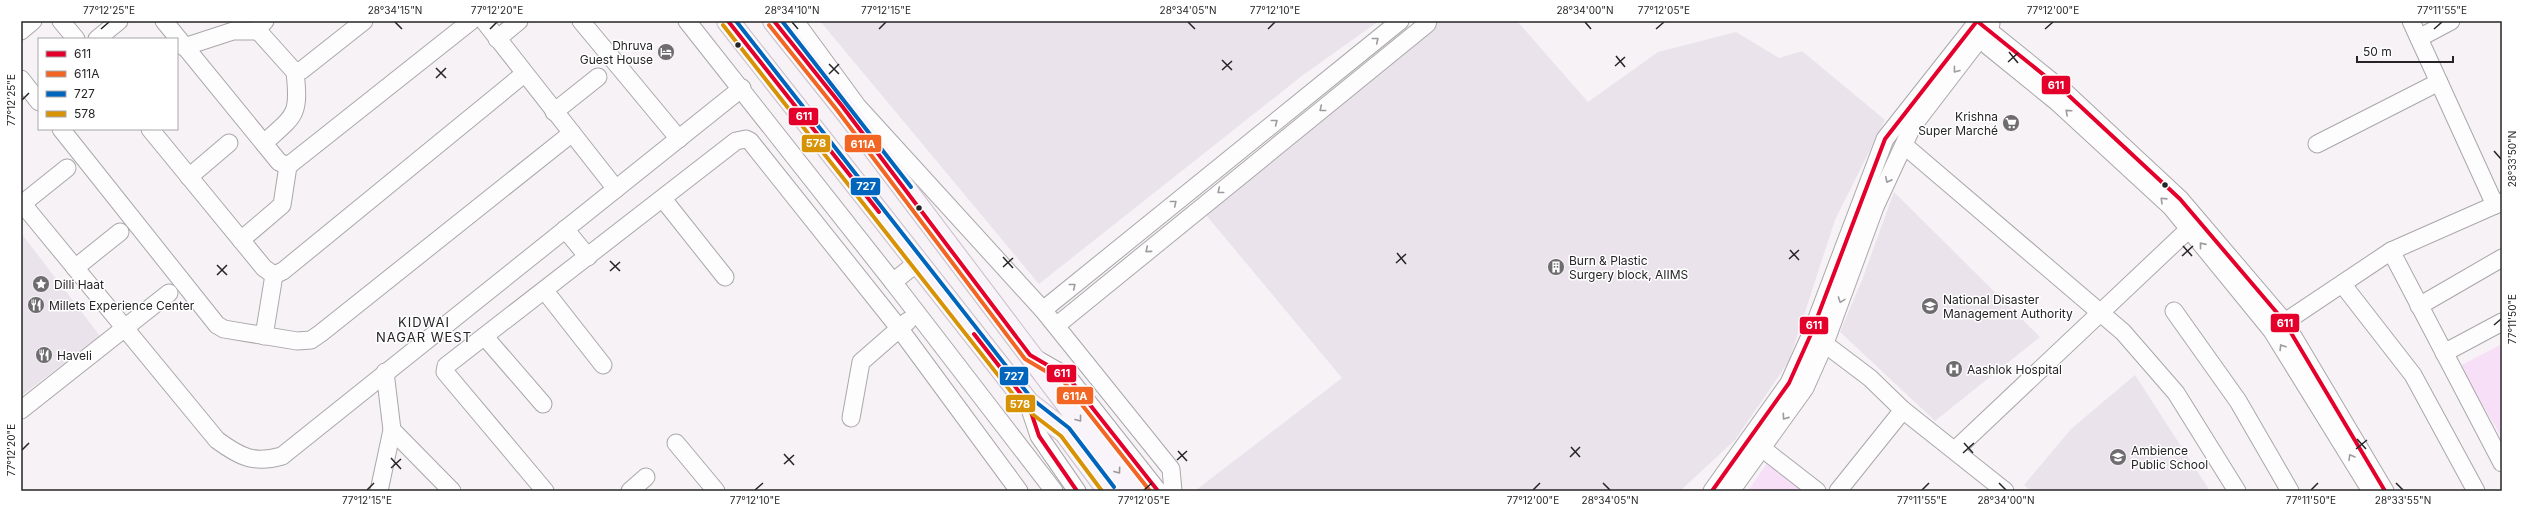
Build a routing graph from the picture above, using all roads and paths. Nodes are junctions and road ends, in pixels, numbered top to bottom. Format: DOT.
graph roads {
  1 [pos="33,21"];
  2 [pos="61,21"];
  3 [pos="119,21"];
  4 [pos="164,21"];
  5 [pos="364,21"];
  6 [pos="471,21"];
  7 [pos="484,21"];
  8 [pos="519,21"];
  9 [pos="581,21"];
  10 [pos="687,21"];
  11 [pos="728,21"];
  12 [pos="774,21"];
  13 [pos="795,21"];
  14 [pos="1400,21"];
  15 [pos="1428,21"];
  16 [pos="2411,21"];
  17 [pos="2451,21"];
  18 [pos="262,26"];
  19 [pos="1981,27"];
  20 [pos="21,31"];
  21 [pos="75,38"];
  22 [pos="99,38"];
  23 [pos="177,38"];
  24 [pos="2419,38"];
  25 [pos="178,39"];
  26 [pos="497,39"];
  27 [pos="184,47"];
  28 [pos="295,72"];
  29 [pos="524,74"];
  30 [pos="598,77"];
  31 [pos="21,79"];
  32 [pos="2439,82"];
  33 [pos="742,88"];
  34 [pos="38,101"];
  35 [pos="554,112"];
  36 [pos="62,130"];
  37 [pos="151,130"];
  38 [pos="572,133"];
  39 [pos="679,139"];
  40 [pos="229,143"];
  41 [pos="264,143"];
  42 [pos="2317,144"];
  43 [pos="1905,146"];
  44 [pos="288,166"];
  45 [pos="66,168"];
  46 [pos="189,177"];
  47 [pos="616,189"];
  48 [pos="663,199"];
  49 [pos="22,203"];
  50 [pos="2499,203"];
  51 [pos="565,229"];
  52 [pos="2189,229"];
  53 [pos="120,232"];
  54 [pos="241,240"];
  55 [pos="2391,251"];
  56 [pos="588,257"];
  57 [pos="2502,258"];
  58 [pos="918,262"];
  59 [pos="75,268"];
  60 [pos="274,275"];
  61 [pos="726,277"];
  62 [pos="893,282"];
  63 [pos="2343,285"];
  64 [pos="545,291"];
  65 [pos="169,293"];
  66 [pos="2419,306"];
  67 [pos="1043,310"];
  68 [pos="2174,311"];
  69 [pos="917,313"];
  70 [pos="2098,314"];
  71 [pos="2502,322"];
  72 [pos="1056,326"];
  73 [pos="2278,326"];
  74 [pos="899,328"];
  75 [pos="125,329"];
  76 [pos="264,336"];
  77 [pos="485,337"];
  78 [pos="1818,338"];
  79 [pos="2444,353"];
  80 [pos="1030,355"];
  81 [pos="603,365"];
  82 [pos="385,372"];
  83 [pos="1028,403"];
  84 [pos="543,404"];
  85 [pos="21,410"];
  86 [pos="1903,410"];
  87 [pos="851,418"];
  88 [pos="392,430"];
  89 [pos="676,442"];
  90 [pos="1757,444"];
  91 [pos="1955,450"];
  92 [pos="2502,461"];
  93 [pos="646,477"];
  94 [pos="379,491"];
  95 [pos="452,491"];
  96 [pos="545,491"];
  97 [pos="630,491"];
  98 [pos="716,491"];
  99 [pos="1019,491"];
  100 [pos="1054,491"];
  101 [pos="1077,491"];
  102 [pos="1110,491"];
  103 [pos="1133,491"];
  104 [pos="1158,491"];
  105 [pos="1173,491"];
  106 [pos="1712,491"];
  107 [pos="1731,491"];
  108 [pos="1817,491"];
  109 [pos="1838,491"];
  110 [pos="2005,491"];
  111 [pos="2237,491"];
  112 [pos="2290,491"];
  113 [pos="2371,491"];
  114 [pos="2385,491"];
  115 [pos="2476,491"];
  1 -- 20 [label="street"];
  2 -- 21 [label="street"];
  3 -- 22 [label="street"];
  4 -- 23 [label="street"];
  5 -- 28 [label="street"];
  6 -- 44 [label="street"];
  7 -- 26 [label="street"];
  8 -- 26 [label="street"];
  9 -- 39 [label="street"];
  10 -- 33 [label="street"];
  11 -- 58 [label="main road"];
  12 -- 80 [label="main road"];
  13 -- 67 [label="street"];
  67 -- 14 [label="street, one-way"];
  15 -- 72 [label="street, one-way"];
  16 -- 24 [label="street"];
  17 -- 24 [label="street"];
  18 -- 27 [label="street"];
  18 -- 28 [label="street"];
  19 -- 43 [label="street, one-way"];
  52 -- 19 [label="street, one-way"];
  19 -- 73 [label="street"];
  19 -- 78 [label="street"];
  24 -- 32 [label="street"];
  25 -- 27 [label="street"];
  26 -- 29 [label="street"];
  27 -- 41 [label="street"];
  28 -- 41 [label="street"];
  29 -- 35 [label="street"];
  29 -- 60 [label="street"];
  30 -- 35 [label="street"];
  31 -- 34 [label="street"];
  32 -- 42 [label="street"];
  32 -- 50 [label="street"];
  33 -- 39 [label="street"];
  33 -- 62 [label="street"];
  35 -- 38 [label="street"];
  36 -- 76 [label="street"];
  37 -- 46 [label="street"];
  38 -- 47 [label="street"];
  38 -- 76 [label="street"];
  39 -- 47 [label="street"];
  40 -- 46 [label="street"];
  41 -- 44 [label="street"];
  43 -- 70 [label="street"];
  43 -- 78 [label="street, one-way"];
  44 -- 54 [label="street"];
  45 -- 49 [label="street"];
  46 -- 54 [label="street"];
  47 -- 51 [label="street"];
  48 -- 56 [label="street"];
  48 -- 61 [label="street"];
  48 -- 74 [label="street"];
  49 -- 59 [label="street"];
  50 -- 55 [label="street"];
  51 -- 56 [label="street"];
  51 -- 82 [label="street"];
  52 -- 70 [label="street"];
  73 -- 52 [label="street, one-way"];
  53 -- 59 [label="street"];
  54 -- 60 [label="street"];
  55 -- 63 [label="street"];
  55 -- 66 [label="street"];
  56 -- 64 [label="street"];
  57 -- 66 [label="street"];
  58 -- 62 [label="street"];
  58 -- 83 [label="main road"];
  59 -- 75 [label="street"];
  60 -- 76 [label="street"];
  62 -- 69 [label="street"];
  63 -- 73 [label="street"];
  63 -- 115 [label="street"];
  64 -- 77 [label="street"];
  64 -- 81 [label="street"];
  65 -- 75 [label="street"];
  66 -- 79 [label="street"];
  67 -- 72 [label="street"];
  68 -- 112 [label="street"];
  69 -- 74 [label="street"];
  69 -- 100 [label="street"];
  70 -- 91 [label="street"];
  70 -- 111 [label="street"];
  71 -- 79 [label="street"];
  72 -- 105 [label="street"];
  113 -- 73 [label="street, one-way"];
  73 -- 114 [label="street"];
  74 -- 87 [label="street"];
  74 -- 99 [label="street"];
  75 -- 82 [label="street"];
  75 -- 85 [label="street"];
  77 -- 84 [label="street"];
  77 -- 96 [label="street"];
  78 -- 86 [label="street"];
  78 -- 90 [label="street"];
  79 -- 92 [label="street"];
  80 -- 103 [label="main road, one-way"];
  80 -- 104 [label="street"];
  82 -- 88 [label="street"];
  83 -- 101 [label="street"];
  83 -- 102 [label="main road"];
  86 -- 91 [label="street"];
  86 -- 109 [label="street"];
  88 -- 94 [label="street"];
  88 -- 95 [label="street"];
  89 -- 98 [label="street"];
  90 -- 106 [label="street"];
  90 -- 107 [label="street"];
  90 -- 108 [label="street"];
  91 -- 110 [label="street"];
  93 -- 97 [label="street"];
}
